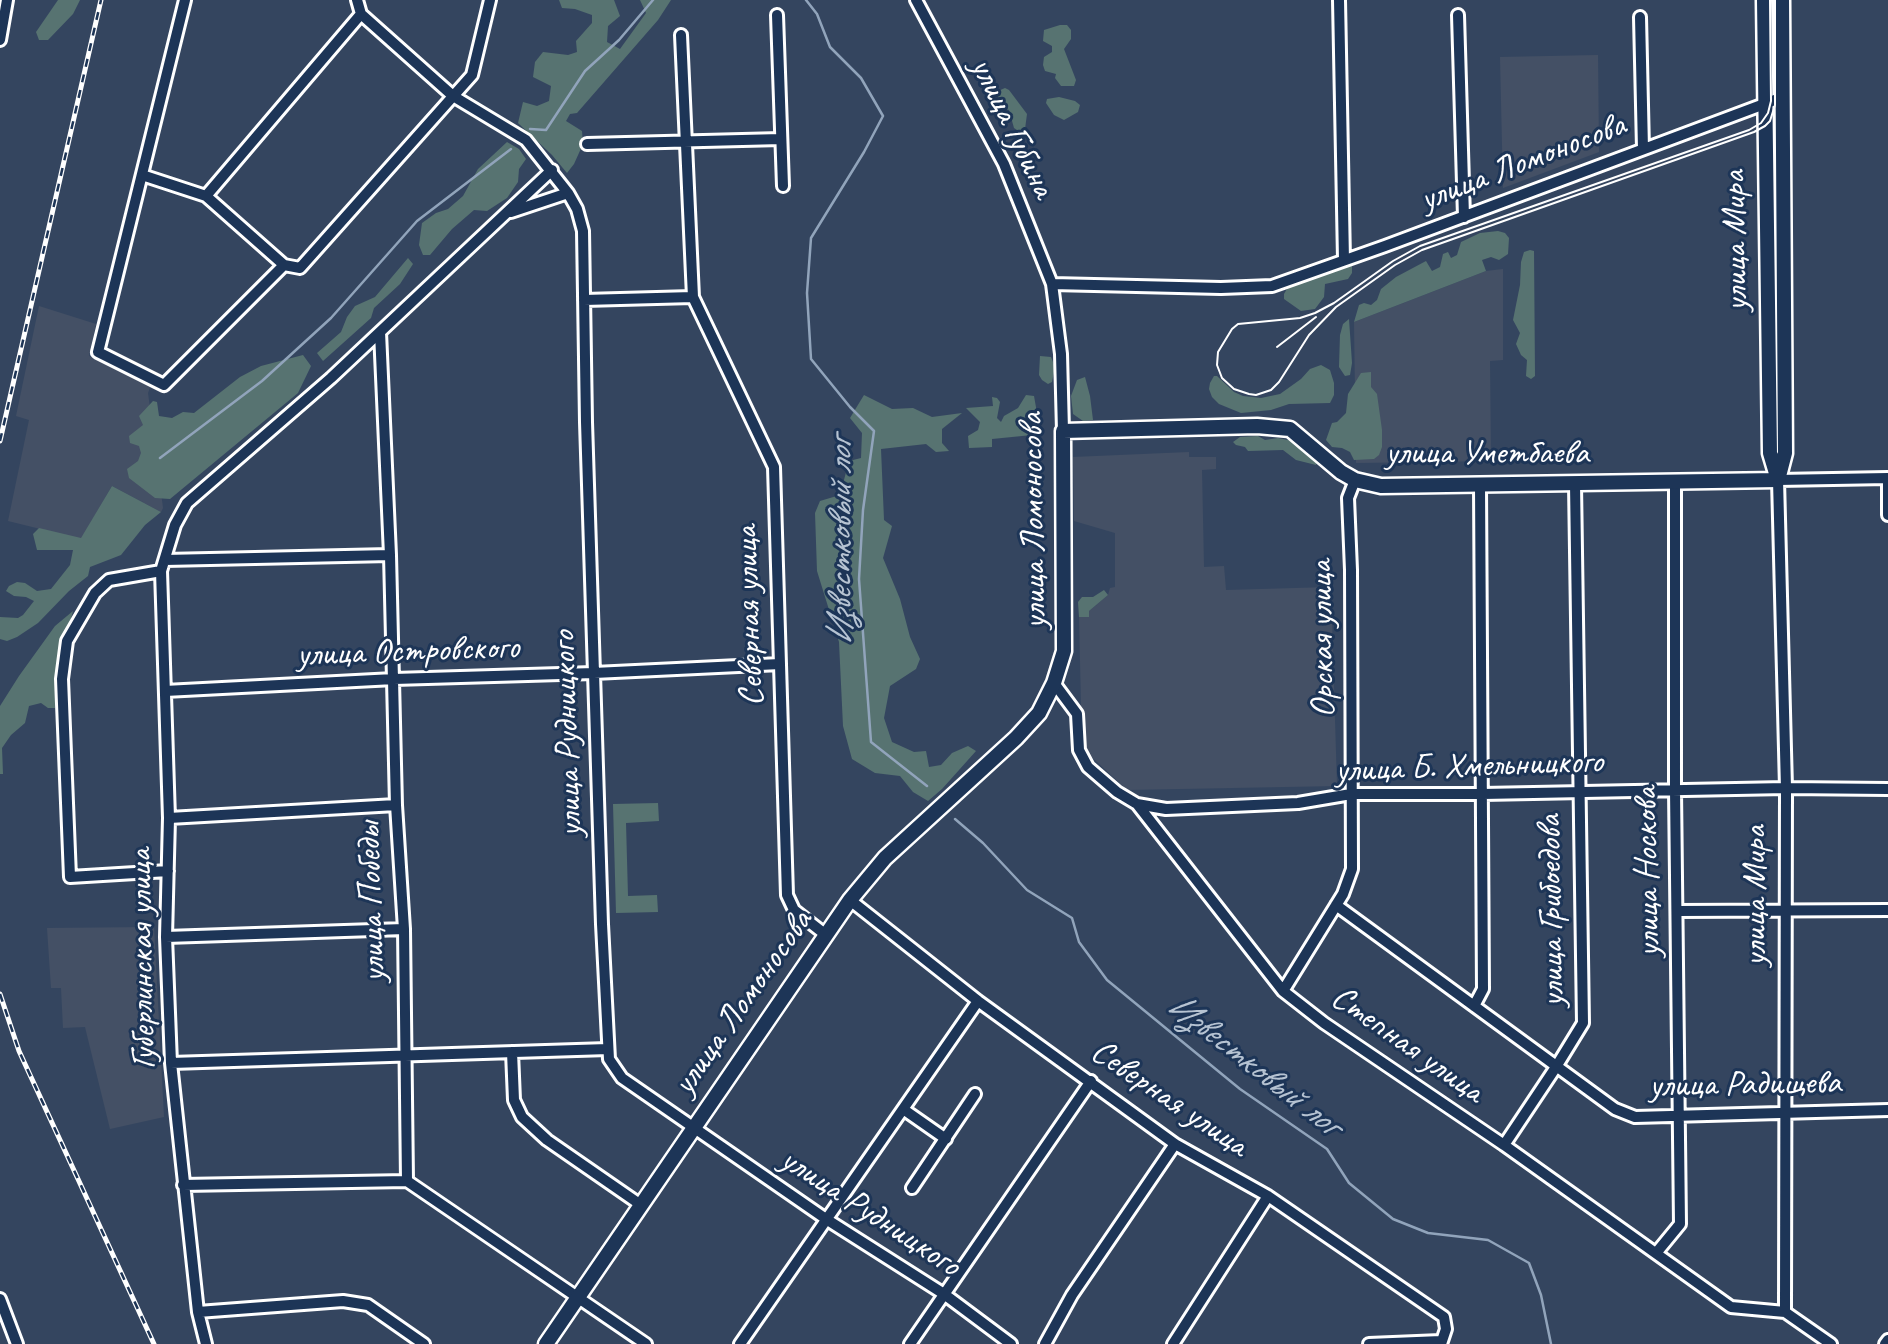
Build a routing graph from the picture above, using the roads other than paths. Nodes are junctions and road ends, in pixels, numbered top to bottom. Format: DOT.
graph roads {
  1 [pos="7,0"];
  2 [pos="185,0"];
  3 [pos="490,0"];
  4 [pos="916,0"];
  5 [pos="1339,0"];
  6 [pos="1764,0"];
  7 [pos="1782,0"];
  8 [pos="356,1"];
  9 [pos="361,14"];
  10 [pos="777,15"];
  11 [pos="1458,15"];
  12 [pos="1640,17"];
  13 [pos="681,35"];
  14 [pos="0,40"];
  15 [pos="453,96"];
  16 [pos="1783,97"];
  17 [pos="1764,104"];
  18 [pos="781,139"];
  19 [pos="685,141"];
  20 [pos="587,144"];
  21 [pos="1643,149"];
  22 [pos="551,170"];
  23 [pos="142,175"];
  24 [pos="783,186"];
  25 [pos="568,193"];
  26 [pos="206,195"];
  27 [pos="507,214"];
  28 [pos="1464,217"];
  29 [pos="1344,260"];
  30 [pos="284,265"];
  31 [pos="1766,270"];
  32 [pos="1783,270"];
  33 [pos="1052,284"];
  34 [pos="693,297"];
  35 [pos="584,300"];
  36 [pos="380,332"];
  37 [pos="1768,366"];
  38 [pos="1784,366"];
  39 [pos="1063,431"];
  40 [pos="1888,478"];
  41 [pos="1355,480"];
  42 [pos="1778,480"];
  43 [pos="1675,482"];
  44 [pos="1575,484"];
  45 [pos="1480,486"];
  46 [pos="1888,515"];
  47 [pos="390,555"];
  48 [pos="163,565"];
  49 [pos="780,664"];
  50 [pos="594,673"];
  51 [pos="394,679"];
  52 [pos="1054,683"];
  53 [pos="165,691"];
  54 [pos="1786,788"];
  55 [pos="1888,789"];
  56 [pos="1675,790"];
  57 [pos="1578,791"];
  58 [pos="1351,794"];
  59 [pos="1483,794"];
  60 [pos="396,804"];
  61 [pos="1137,804"];
  62 [pos="169,817"];
  63 [pos="167,872"];
  64 [pos="850,900"];
  65 [pos="1336,905"];
  66 [pos="1888,910"];
  67 [pos="1677,911"];
  68 [pos="1786,912"];
  69 [pos="404,929"];
  70 [pos="826,935"];
  71 [pos="166,937"];
  72 [pos="1283,991"];
  73 [pos="978,1001"];
  74 [pos="1474,1006"];
  75 [pos="608,1049"];
  76 [pos="512,1052"];
  77 [pos="405,1055"];
  78 [pos="171,1063"];
  79 [pos="1556,1067"];
  80 [pos="1091,1081"];
  81 [pos="975,1094"];
  82 [pos="903,1109"];
  83 [pos="1888,1110"];
  84 [pos="1786,1112"];
  85 [pos="1679,1116"];
  86 [pos="693,1128"];
  87 [pos="946,1139"];
  88 [pos="1175,1144"];
  89 [pos="1504,1145"];
  90 [pos="407,1181"];
  91 [pos="183,1185"];
  92 [pos="912,1188"];
  93 [pos="1268,1196"];
  94 [pos="640,1205"];
  95 [pos="826,1219"];
  96 [pos="1657,1252"];
  97 [pos="944,1294"];
  98 [pos="578,1296"];
  99 [pos="0,1299"];
  100 [pos="198,1312"];
  101 [pos="1785,1312"];
  102 [pos="1441,1343"];
  103 [pos="18,1344"];
  104 [pos="206,1344"];
  105 [pos="424,1344"];
  106 [pos="546,1344"];
  107 [pos="646,1344"];
  108 [pos="740,1344"];
  109 [pos="909,1344"];
  110 [pos="1011,1344"];
  111 [pos="1045,1344"];
  112 [pos="1172,1344"];
  113 [pos="1369,1344"];
  114 [pos="1831,1344"];
  1 -- 14 [label="street"];
  2 -- 23 [label="street"];
  3 -- 15 [label="street"];
  4 -- 33 [label="street, улица Губина"];
  5 -- 29 [label="street"];
  6 -- 17 [label="main road, улица Мира"];
  7 -- 16 [label="main road, улица Мира"];
  8 -- 9 [label="street"];
  9 -- 15 [label="street, улица Рудницкого"];
  9 -- 26 [label="street"];
  10 -- 18 [label="street"];
  11 -- 28 [label="street"];
  12 -- 21 [label="street"];
  13 -- 19 [label="street"];
  15 -- 22 [label="street, улица Рудницкого"];
  15 -- 30 [label="street"];
  16 -- 17 [label="street, улица Ломоносова"];
  16 -- 32 [label="main road, улица Мира"];
  17 -- 21 [label="street, улица Ломоносова"];
  17 -- 31 [label="main road, улица Мира"];
  18 -- 19 [label="street"];
  18 -- 24 [label="street"];
  19 -- 20 [label="street"];
  19 -- 34 [label="street"];
  21 -- 28 [label="street, улица Ломоносова"];
  22 -- 25 [label="street, улица Рудницкого"];
  22 -- 27 [label="street, Губерлинская улица"];
  23 -- 26 [label="street"];
  23 -- 30 [label="street"];
  25 -- 27 [label="street"];
  25 -- 35 [label="street, улица Рудницкого"];
  26 -- 30 [label="street"];
  27 -- 36 [label="street, Губерлинская улица"];
  28 -- 29 [label="street, улица Ломоносова"];
  29 -- 33 [label="street, улица Ломоносова"];
  31 -- 32 [label="street"];
  31 -- 37 [label="main road, улица Мира"];
  32 -- 38 [label="main road, улица Мира"];
  33 -- 39 [label="street, улица Ломоносова"];
  34 -- 35 [label="street"];
  34 -- 49 [label="street, Северная улица"];
  35 -- 50 [label="street, улица Рудницкого"];
  36 -- 47 [label="street, улица Победы"];
  36 -- 48 [label="street, Губерлинская улица"];
  37 -- 38 [label="street"];
  37 -- 42 [label="main road, улица Мира"];
  38 -- 42 [label="main road, улица Мира"];
  39 -- 41 [label="main road, улица Уметбаева"];
  39 -- 52 [label="main road, улица Ломоносова"];
  40 -- 42 [label="street, улица Уметбаева"];
  40 -- 46 [label="street"];
  41 -- 45 [label="main road, улица Уметбаева"];
  41 -- 58 [label="street, Орская улица"];
  42 -- 43 [label="main road, улица Уметбаева"];
  42 -- 54 [label="street, улица Мира"];
  43 -- 44 [label="main road, улица Уметбаева"];
  43 -- 56 [label="street, улица Носкова"];
  44 -- 45 [label="main road, улица Уметбаева"];
  44 -- 57 [label="street, улица Грибоедова"];
  45 -- 59 [label="street"];
  47 -- 48 [label="street"];
  47 -- 51 [label="street, улица Победы"];
  48 -- 53 [label="street, Губерлинская улица"];
  48 -- 63 [label="street"];
  49 -- 50 [label="street, улица Островского"];
  49 -- 70 [label="street, Северная улица"];
  50 -- 51 [label="street, улица Островского"];
  50 -- 75 [label="street, улица Рудницкого"];
  51 -- 53 [label="street, улица Островского"];
  51 -- 60 [label="street, улица Победы"];
  52 -- 61 [label="street, Степная улица"];
  52 -- 64 [label="main road, улица Ломоносова"];
  53 -- 62 [label="street, Губерлинская улица"];
  54 -- 55 [label="street, улица Б. Хмельницкого"];
  54 -- 56 [label="street, улица Б. Хмельницкого"];
  54 -- 68 [label="street, улица Мира"];
  56 -- 57 [label="street, улица Б. Хмельницкого"];
  56 -- 67 [label="street, улица Носкова"];
  57 -- 59 [label="street, улица Б. Хмельницкого"];
  57 -- 79 [label="street, улица Грибоедова"];
  58 -- 59 [label="street, улица Б. Хмельницкого"];
  58 -- 61 [label="street, улица Б. Хмельницкого"];
  58 -- 65 [label="street, Орская улица"];
  59 -- 74 [label="street"];
  60 -- 62 [label="street"];
  60 -- 69 [label="street, улица Победы"];
  61 -- 72 [label="street, Степная улица"];
  62 -- 63 [label="street, Губерлинская улица"];
  63 -- 71 [label="street, Губерлинская улица"];
  64 -- 70 [label="main road, улица Ломоносова"];
  64 -- 73 [label="street, Северная улица"];
  65 -- 72 [label="street, Орская улица"];
  65 -- 74 [label="street, улица Радищева"];
  66 -- 68 [label="street"];
  67 -- 68 [label="street"];
  67 -- 85 [label="street, улица Носкова"];
  68 -- 84 [label="street, улица Мира"];
  69 -- 71 [label="street"];
  69 -- 77 [label="street, улица Победы"];
  70 -- 86 [label="main road, улица Ломоносова"];
  71 -- 78 [label="street, Губерлинская улица"];
  72 -- 89 [label="street, Степная улица"];
  73 -- 80 [label="street, Северная улица"];
  73 -- 82 [label="street"];
  74 -- 79 [label="street, улица Радищева"];
  75 -- 76 [label="street"];
  75 -- 86 [label="street, улица Рудницкого"];
  76 -- 77 [label="street"];
  76 -- 94 [label="street"];
  77 -- 78 [label="street"];
  77 -- 90 [label="street, улица Победы"];
  78 -- 91 [label="street, Губерлинская улица"];
  79 -- 85 [label="street, улица Радищева"];
  79 -- 89 [label="street, улица Грибоедова"];
  80 -- 88 [label="street, Северная улица"];
  80 -- 97 [label="street"];
  81 -- 87 [label="street"];
  82 -- 87 [label="street"];
  82 -- 95 [label="street"];
  83 -- 84 [label="street, улица Радищева"];
  84 -- 85 [label="street, улица Радищева"];
  84 -- 101 [label="street, улица Мира"];
  85 -- 96 [label="street, улица Носкова"];
  86 -- 94 [label="main road, улица Ломоносова"];
  86 -- 95 [label="street, улица Рудницкого"];
  87 -- 92 [label="street"];
  88 -- 93 [label="street, Северная улица"];
  88 -- 111 [label="street"];
  89 -- 96 [label="street, Степная улица"];
  90 -- 91 [label="street"];
  90 -- 98 [label="street"];
  91 -- 100 [label="street, Губерлинская улица"];
  93 -- 102 [label="street, Северная улица"];
  93 -- 112 [label="street"];
  94 -- 98 [label="main road, улица Ломоносова"];
  95 -- 97 [label="street, улица Рудницкого"];
  95 -- 108 [label="street"];
  96 -- 101 [label="street, Степная улица"];
  97 -- 109 [label="street"];
  97 -- 110 [label="street, улица Рудницкого"];
  98 -- 106 [label="main road, улица Ломоносова"];
  98 -- 107 [label="street"];
  99 -- 103 [label="street"];
  100 -- 104 [label="street, Губерлинская улица"];
  100 -- 105 [label="street"];
  101 -- 114 [label="street, Степная улица"];
  102 -- 113 [label="street"];
}
